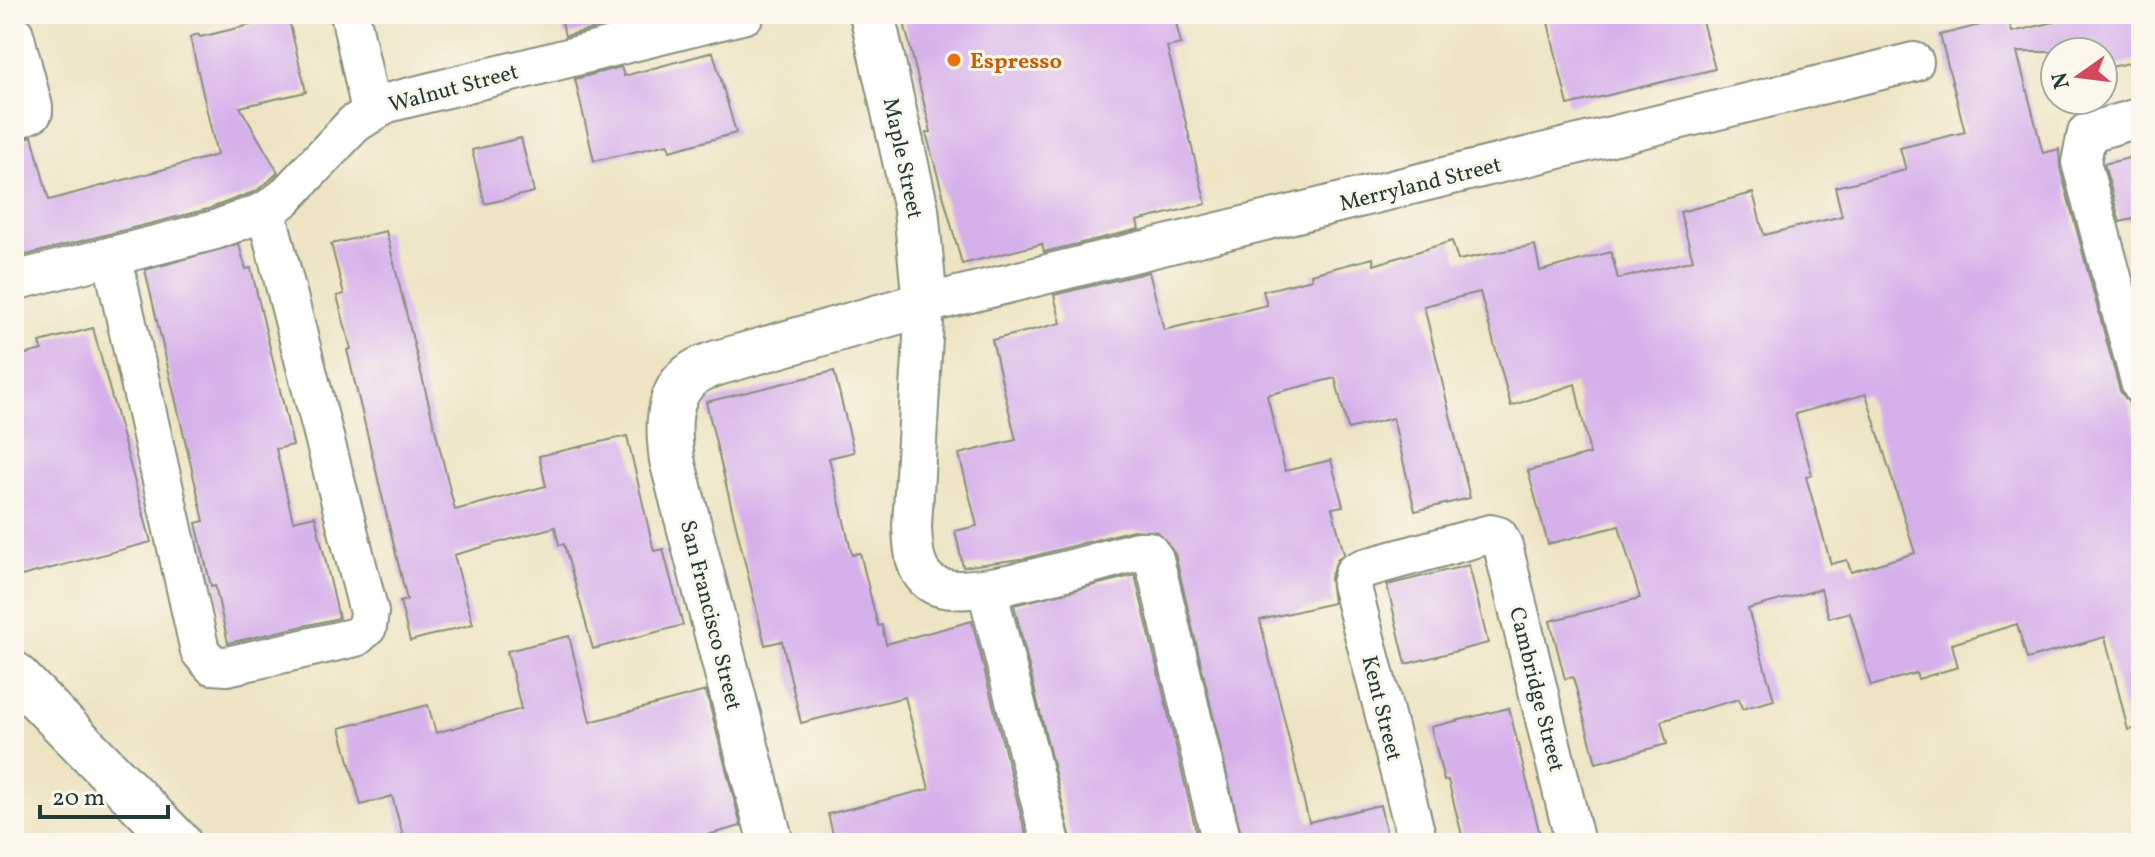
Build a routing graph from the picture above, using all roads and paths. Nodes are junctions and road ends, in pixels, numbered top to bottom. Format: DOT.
graph roads {
  1 [pos="350,14"];
  2 [pos="745,14"];
  3 [pos="872,14"];
  4 [pos="14,34"];
  5 [pos="1914,62"];
  6 [pos="371,111"];
  7 [pos="2141,117"];
  8 [pos="14,120"];
  9 [pos="266,211"];
  10 [pos="112,256"];
  11 [pos="14,281"];
  12 [pos="925,304"];
  13 [pos="2141,385"];
  14 [pos="1354,573"];
  15 [pos="987,589"];
  16 [pos="14,674"];
  17 [pos="179,843"];
  18 [pos="771,843"];
  19 [pos="1051,843"];
  20 [pos="1222,843"];
  21 [pos="1418,843"];
  22 [pos="1575,843"];
  1 -- 6 [label="street"];
  2 -- 6 [label="street, Walnut Street"];
  3 -- 12 [label="street, Maple Street"];
  4 -- 8 [label="street"];
  5 -- 12 [label="street, Merryland Street"];
  6 -- 9 [label="street, Walnut Street"];
  7 -- 13 [label="street"];
  9 -- 10 [label="street, Walnut Street"];
  9 -- 10 [label="street"];
  10 -- 11 [label="street, Walnut Street"];
  12 -- 15 [label="street"];
  12 -- 18 [label="street, San Francisco Street"];
  14 -- 21 [label="street, Kent Street"];
  14 -- 22 [label="street, Cambridge Street"];
  15 -- 19 [label="street"];
  15 -- 20 [label="street"];
  16 -- 17 [label="street"];
}
